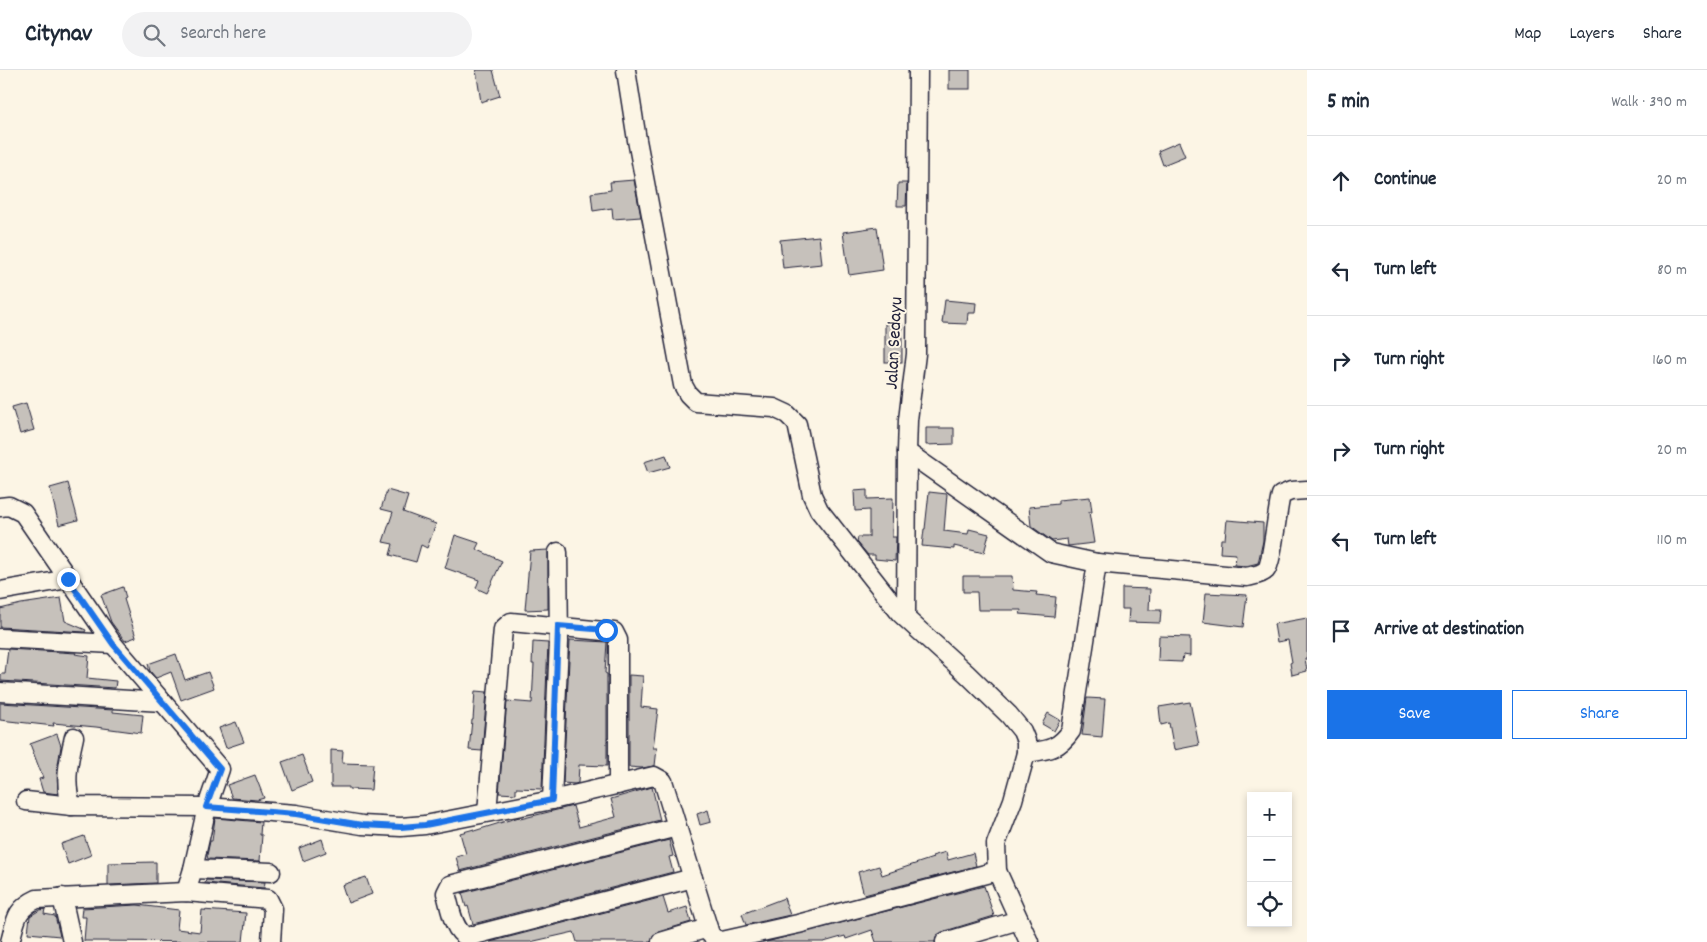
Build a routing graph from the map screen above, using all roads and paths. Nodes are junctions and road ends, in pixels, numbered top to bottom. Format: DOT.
graph roads {
  1 [pos="626,70"];
  2 [pos="918,70"];
  3 [pos="907,452"];
  4 [pos="1307,490"];
  5 [pos="0,508"];
  6 [pos="558,552"];
  7 [pos="1097,563"];
  8 [pos="68,579"];
  9 [pos="0,591"];
  10 [pos="906,618"];
  11 [pos="558,626"];
  12 [pos="0,638"];
  13 [pos="113,644"];
  14 [pos="0,692"];
  15 [pos="162,702"];
  16 [pos="74,737"];
  17 [pos="1026,753"];
  18 [pos="618,785"];
  19 [pos="552,800"];
  20 [pos="26,801"];
  21 [pos="72,806"];
  22 [pos="206,807"];
  23 [pos="487,812"];
  24 [pos="677,827"];
  25 [pos="193,869"];
  26 [pos="997,871"];
  27 [pos="271,872"];
  28 [pos="693,878"];
  29 [pos="186,892"];
  30 [pos="62,897"];
  31 [pos="1018,920"];
  32 [pos="708,928"];
  33 [pos="965,939"];
  34 [pos="10,942"];
  35 [pos="72,942"];
  36 [pos="271,942"];
  37 [pos="661,942"];
  38 [pos="945,942"];
  39 [pos="1029,942"];
  1 -- 10 [label="street"];
  2 -- 3 [label="street, Jalan Sedayu"];
  3 -- 7 [label="street"];
  3 -- 10 [label="street, Jalan Sedayu"];
  4 -- 7 [label="street"];
  5 -- 8 [label="street"];
  6 -- 11 [label="street"];
  7 -- 17 [label="street"];
  8 -- 9 [label="street"];
  8 -- 13 [label="street"];
  10 -- 17 [label="street"];
  11 -- 18 [label="street"];
  11 -- 19 [label="street"];
  11 -- 23 [label="street"];
  12 -- 13 [label="street"];
  13 -- 15 [label="street"];
  14 -- 15 [label="street"];
  15 -- 22 [label="street"];
  16 -- 21 [label="street"];
  17 -- 26 [label="street"];
  18 -- 19 [label="street"];
  18 -- 24 [label="street"];
  19 -- 23 [label="street"];
  20 -- 21 [label="street"];
  21 -- 22 [label="street"];
  22 -- 23 [label="street"];
  22 -- 25 [label="street"];
  24 -- 28 [label="street"];
  24 -- 28 [label="street"];
  25 -- 27 [label="street"];
  25 -- 29 [label="street"];
  26 -- 31 [label="street"];
  26 -- 32 [label="street"];
  28 -- 32 [label="street"];
  29 -- 30 [label="street"];
  29 -- 36 [label="street"];
  30 -- 34 [label="street"];
  30 -- 35 [label="street"];
  31 -- 33 [label="street"];
  31 -- 39 [label="street"];
  32 -- 37 [label="street"];
  33 -- 38 [label="street"];
}
